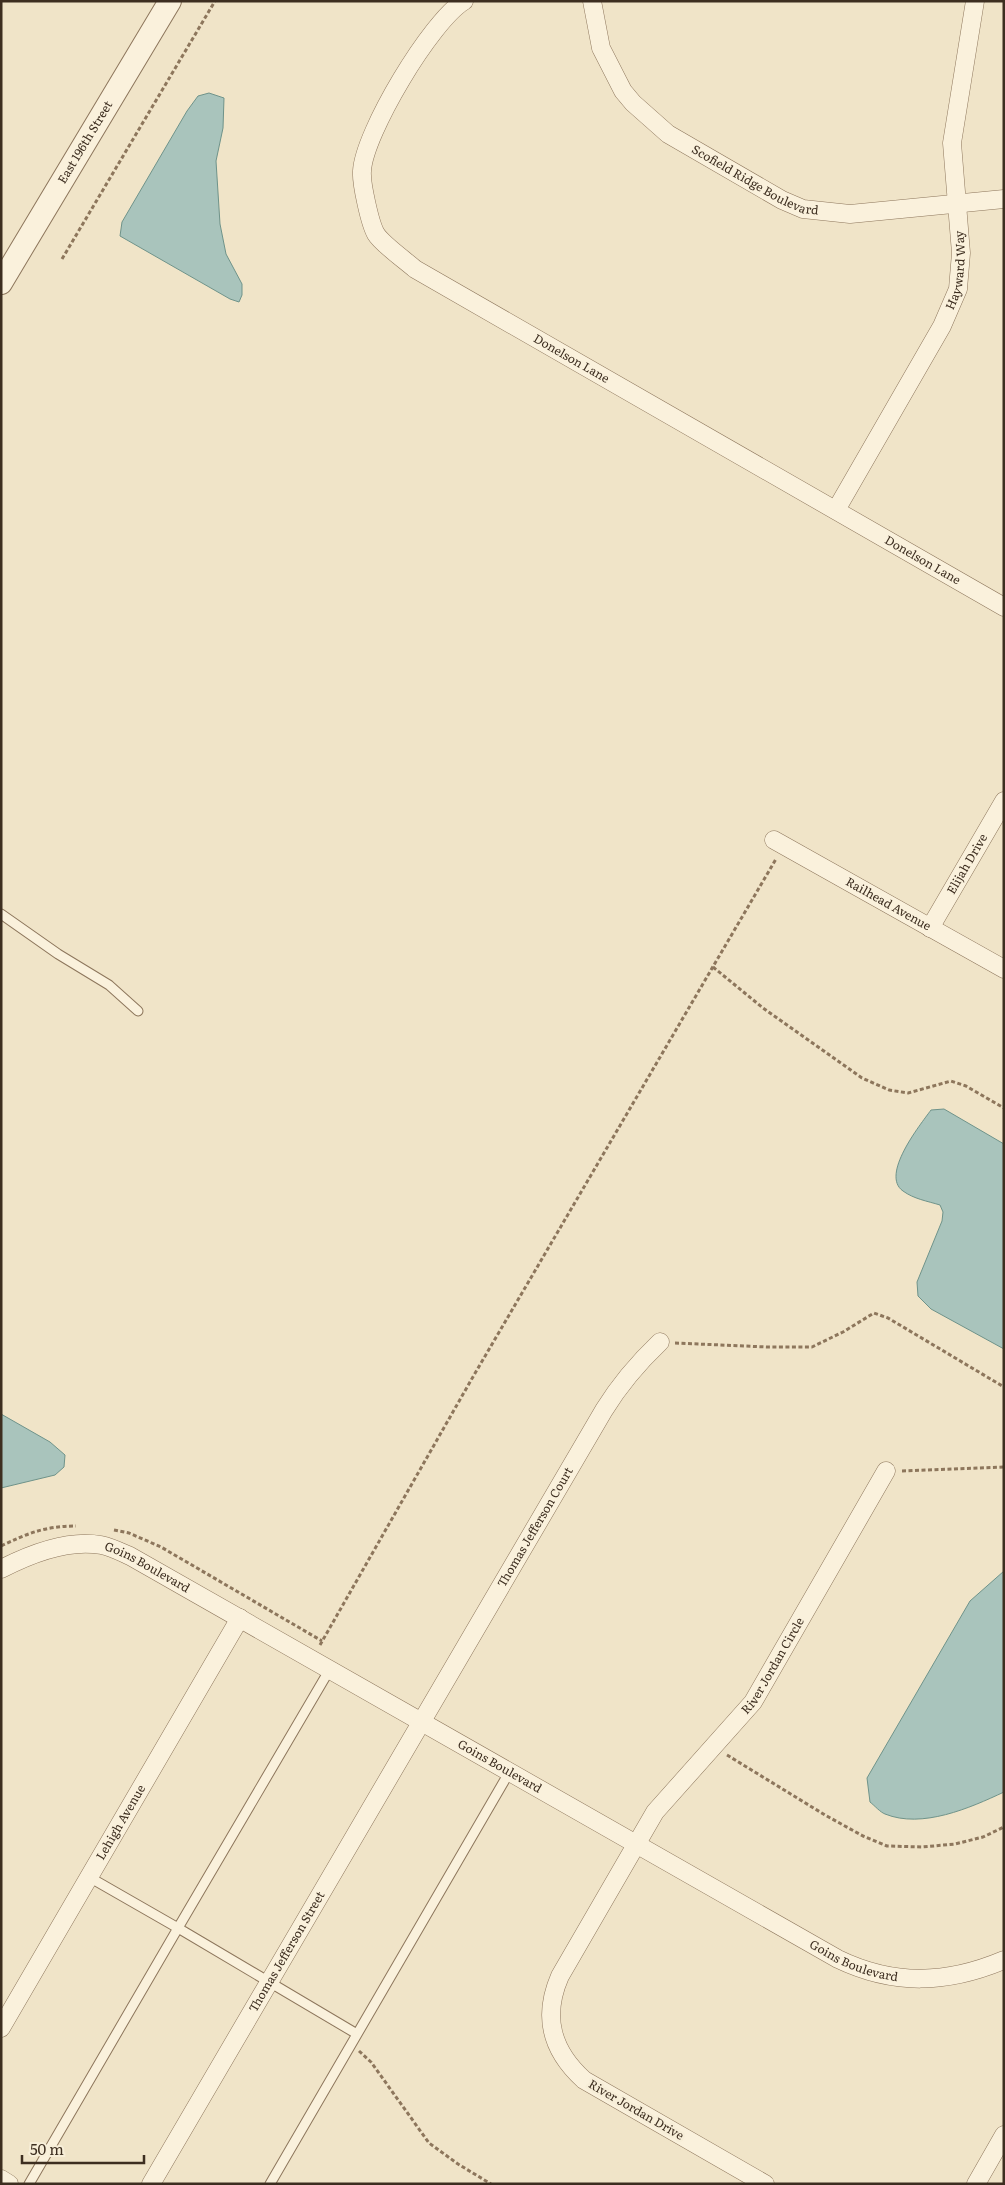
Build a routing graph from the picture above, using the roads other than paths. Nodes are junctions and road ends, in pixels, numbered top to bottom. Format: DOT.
graph roads {
  1 [pos="170,1"];
  2 [pos="464,1"];
  3 [pos="592,1"];
  4 [pos="975,1"];
  5 [pos="1004,199"];
  6 [pos="957,204"];
  7 [pos="1,283"];
  8 [pos="836,510"];
  9 [pos="1004,607"];
  10 [pos="1004,801"];
  11 [pos="779,842"];
  12 [pos="1,914"];
  13 [pos="930,928"];
  14 [pos="1004,970"];
  15 [pos="138,1011"];
  16 [pos="660,1342"];
  17 [pos="886,1471"];
  18 [pos="1,1569"];
  19 [pos="240,1618"];
  20 [pos="330,1669"];
  21 [pos="422,1721"];
  22 [pos="510,1771"];
  23 [pos="636,1844"];
  24 [pos="89,1877"];
  25 [pos="178,1928"];
  26 [pos="1004,1960"];
  27 [pos="269,1981"];
  28 [pos="1,2028"];
  29 [pos="357,2034"];
  30 [pos="1004,2135"];
  31 [pos="1,2179"];
  32 [pos="9,2184"];
  33 [pos="29,2184"];
  34 [pos="151,2184"];
  35 [pos="270,2184"];
  36 [pos="765,2184"];
  37 [pos="976,2184"];
  1 -- 7 [label="street, East 196th Street"];
  2 -- 8 [label="street, Donelson Lane"];
  3 -- 6 [label="street, Scofield Ridge Boulevard"];
  4 -- 6 [label="street, Hayward Way"];
  5 -- 6 [label="street, Scofield Ridge Boulevard"];
  6 -- 8 [label="street, Hayward Way"];
  8 -- 9 [label="street, Donelson Lane"];
  10 -- 13 [label="street, Elijah Drive"];
  11 -- 13 [label="street, Railhead Avenue"];
  12 -- 15 [label="lane"];
  13 -- 14 [label="street, Railhead Avenue"];
  16 -- 21 [label="street, Thomas Jefferson Court"];
  17 -- 23 [label="street, River Jordan Circle"];
  18 -- 19 [label="street, Goins Boulevard"];
  19 -- 20 [label="street, Goins Boulevard"];
  19 -- 24 [label="street, Lehigh Avenue"];
  20 -- 21 [label="street, Goins Boulevard"];
  20 -- 25 [label="lane"];
  21 -- 22 [label="street, Goins Boulevard"];
  21 -- 27 [label="street, Thomas Jefferson Street"];
  22 -- 23 [label="street, Goins Boulevard"];
  22 -- 29 [label="lane"];
  23 -- 26 [label="street, Goins Boulevard"];
  23 -- 36 [label="street, River Jordan Drive"];
  24 -- 25 [label="lane"];
  24 -- 28 [label="street, Lehigh Avenue"];
  25 -- 27 [label="lane"];
  25 -- 33 [label="lane"];
  27 -- 29 [label="lane"];
  27 -- 34 [label="street, Thomas Jefferson Street"];
  29 -- 35 [label="lane"];
  30 -- 37 [label="street"];
  31 -- 32 [label="street"];
}
